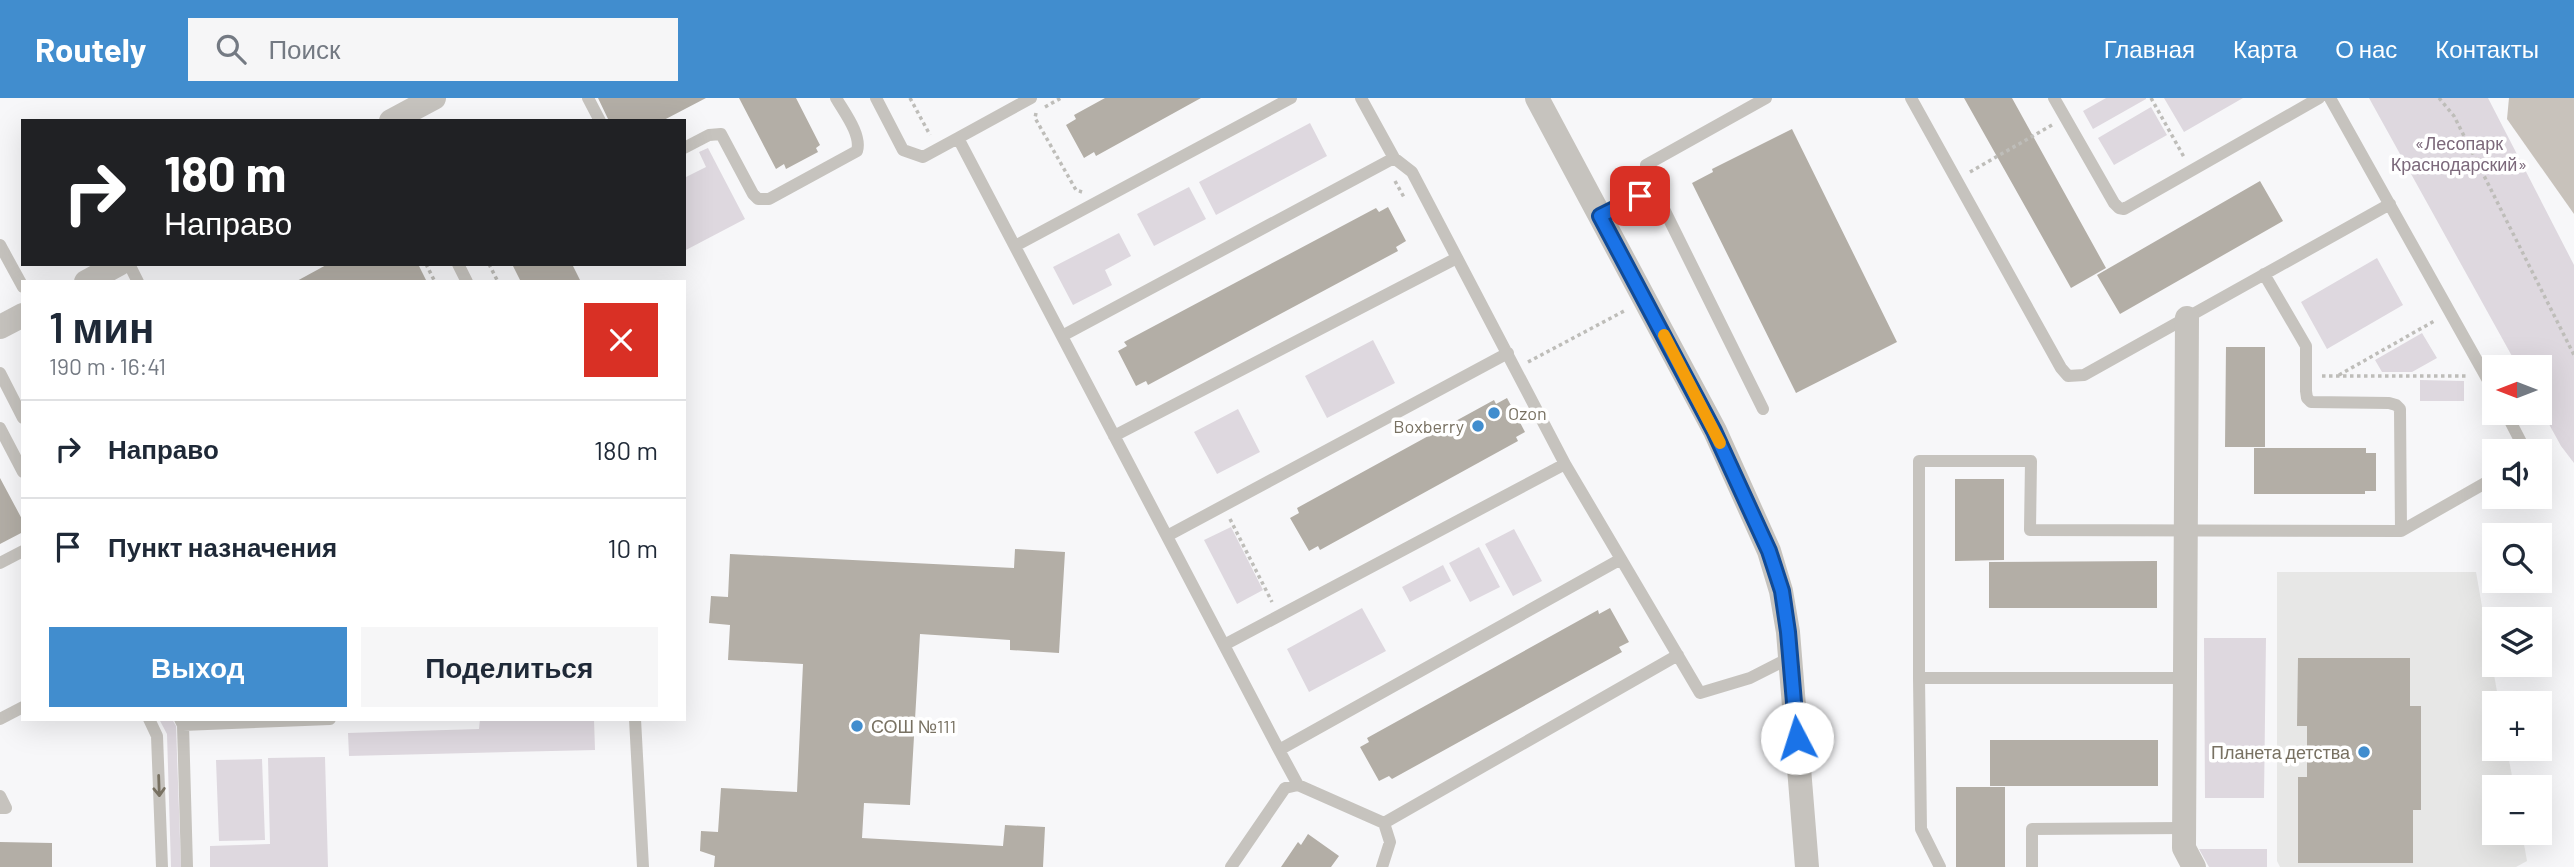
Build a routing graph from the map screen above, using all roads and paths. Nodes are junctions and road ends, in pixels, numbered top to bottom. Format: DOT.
graph roads {
  1 [pos="434,98"];
  2 [pos="588,98"];
  3 [pos="836,98"];
  4 [pos="876,98"];
  5 [pos="910,98"];
  6 [pos="1031,98"];
  7 [pos="1061,98"];
  8 [pos="1291,98"];
  9 [pos="1361,98"];
  10 [pos="1537,98"];
  11 [pos="1766,98"];
  12 [pos="1911,98"];
  13 [pos="2054,98"];
  14 [pos="2151,98"];
  15 [pos="2319,98"];
  16 [pos="2330,98"];
  17 [pos="2439,98"];
  18 [pos="2066,117"];
  19 [pos="395,119"];
  20 [pos="599,119"];
  21 [pos="958,138"];
  22 [pos="686,147"];
  23 [pos="937,149"];
  24 [pos="1394,158"];
  25 [pos="2192,171"];
  26 [pos="1393,177"];
  27 [pos="1956,180"];
  28 [pos="1654,189"];
  29 [pos="1084,192"];
  30 [pos="1406,201"];
  31 [pos="2390,204"];
  32 [pos="1600,216"];
  33 [pos="0,245"];
  34 [pos="1015,246"];
  35 [pos="1457,258"];
  36 [pos="115,266"];
  37 [pos="2264,274"];
  38 [pos="90,280"];
  39 [pos="21,283"];
  40 [pos="2450,312"];
  41 [pos="21,316"];
  42 [pos="2187,318"];
  43 [pos="0,327"];
  44 [pos="1062,335"];
  45 [pos="1508,353"];
  46 [pos="2574,355"];
  47 [pos="2482,371"];
  48 [pos="0,373"];
  49 [pos="2305,375"];
  50 [pos="2338,376"];
  51 [pos="2482,376"];
  52 [pos="1763,409"];
  53 [pos="21,414"];
  54 [pos="0,428"];
  55 [pos="1114,436"];
  56 [pos="1565,464"];
  57 [pos="21,468"];
  58 [pos="2482,485"];
  59 [pos="1229,517"];
  60 [pos="2186,531"];
  61 [pos="2401,531"];
  62 [pos="1167,536"];
  63 [pos="21,552"];
  64 [pos="1621,559"];
  65 [pos="0,562"];
  66 [pos="1272,602"];
  67 [pos="1224,645"];
  68 [pos="1678,655"];
  69 [pos="1791,657"];
  70 [pos="1919,678"];
  71 [pos="2185,678"];
  72 [pos="21,708"];
  73 [pos="0,719"];
  74 [pos="150,721"];
  75 [pos="231,721"];
  76 [pos="635,721"];
  77 [pos="181,722"];
  78 [pos="1279,750"];
  79 [pos="1298,785"];
  80 [pos="0,796"];
  81 [pos="0,808"];
  82 [pos="1384,823"];
  83 [pos="2185,828"];
  84 [pos="162,867"];
  85 [pos="187,867"];
  86 [pos="643,867"];
  87 [pos="1231,867"];
  88 [pos="1382,867"];
  89 [pos="1807,867"];
  90 [pos="1940,867"];
  91 [pos="2032,867"];
  92 [pos="2194,867"];
  1 -- 19 [label="street"];
  2 -- 20 [label="lane"];
  3 -- 22 [label="lane"];
  4 -- 23 [label="lane"];
  5 -- 23 [label="path"];
  6 -- 21 [label="lane"];
  7 -- 29 [label="path"];
  8 -- 34 [label="lane"];
  9 -- 24 [label="lane"];
  10 -- 32 [label="street"];
  11 -- 28 [label="lane"];
  12 -- 27 [label="lane"];
  13 -- 18 [label="lane"];
  14 -- 25 [label="path"];
  15 -- 25 [label="lane"];
  16 -- 31 [label="lane"];
  17 -- 46 [label="path"];
  18 -- 25 [label="lane"];
  18 -- 27 [label="path"];
  21 -- 23 [label="lane"];
  21 -- 34 [label="lane"];
  24 -- 35 [label="lane"];
  24 -- 44 [label="lane"];
  26 -- 30 [label="path"];
  27 -- 42 [label="lane"];
  28 -- 32 [label="lane"];
  28 -- 52 [label="lane"];
  31 -- 37 [label="lane"];
  31 -- 40 [label="lane"];
  32 -- 69 [label="street"];
  33 -- 39 [label="lane"];
  34 -- 44 [label="lane"];
  35 -- 45 [label="lane"];
  35 -- 55 [label="lane"];
  36 -- 38 [label="street"];
  37 -- 42 [label="lane"];
  37 -- 49 [label="lane"];
  40 -- 47 [label="lane"];
  40 -- 50 [label="path"];
  41 -- 43 [label="street"];
  42 -- 60 [label="street"];
  44 -- 55 [label="lane"];
  45 -- 56 [label="lane"];
  45 -- 62 [label="lane"];
  48 -- 53 [label="lane"];
  49 -- 50 [label="path"];
  49 -- 61 [label="lane"];
  50 -- 51 [label="path"];
  54 -- 57 [label="lane"];
  55 -- 62 [label="lane"];
  56 -- 64 [label="lane"];
  56 -- 67 [label="lane"];
  58 -- 61 [label="lane"];
  59 -- 66 [label="path"];
  60 -- 61 [label="lane"];
  60 -- 70 [label="lane"];
  60 -- 71 [label="street"];
  62 -- 67 [label="lane"];
  63 -- 65 [label="lane"];
  64 -- 68 [label="lane"];
  64 -- 78 [label="lane"];
  67 -- 78 [label="lane"];
  68 -- 69 [label="lane"];
  68 -- 82 [label="lane"];
  69 -- 89 [label="street"];
  70 -- 71 [label="lane"];
  70 -- 90 [label="lane"];
  71 -- 83 [label="street"];
  72 -- 73 [label="lane"];
  74 -- 84 [label="lane, one-way"];
  75 -- 77 [label="lane"];
  76 -- 86 [label="lane"];
  77 -- 85 [label="lane"];
  78 -- 79 [label="lane"];
  79 -- 82 [label="lane"];
  79 -- 87 [label="lane"];
  80 -- 81 [label="lane"];
  82 -- 88 [label="lane"];
  83 -- 91 [label="lane"];
  83 -- 92 [label="street"];
}
